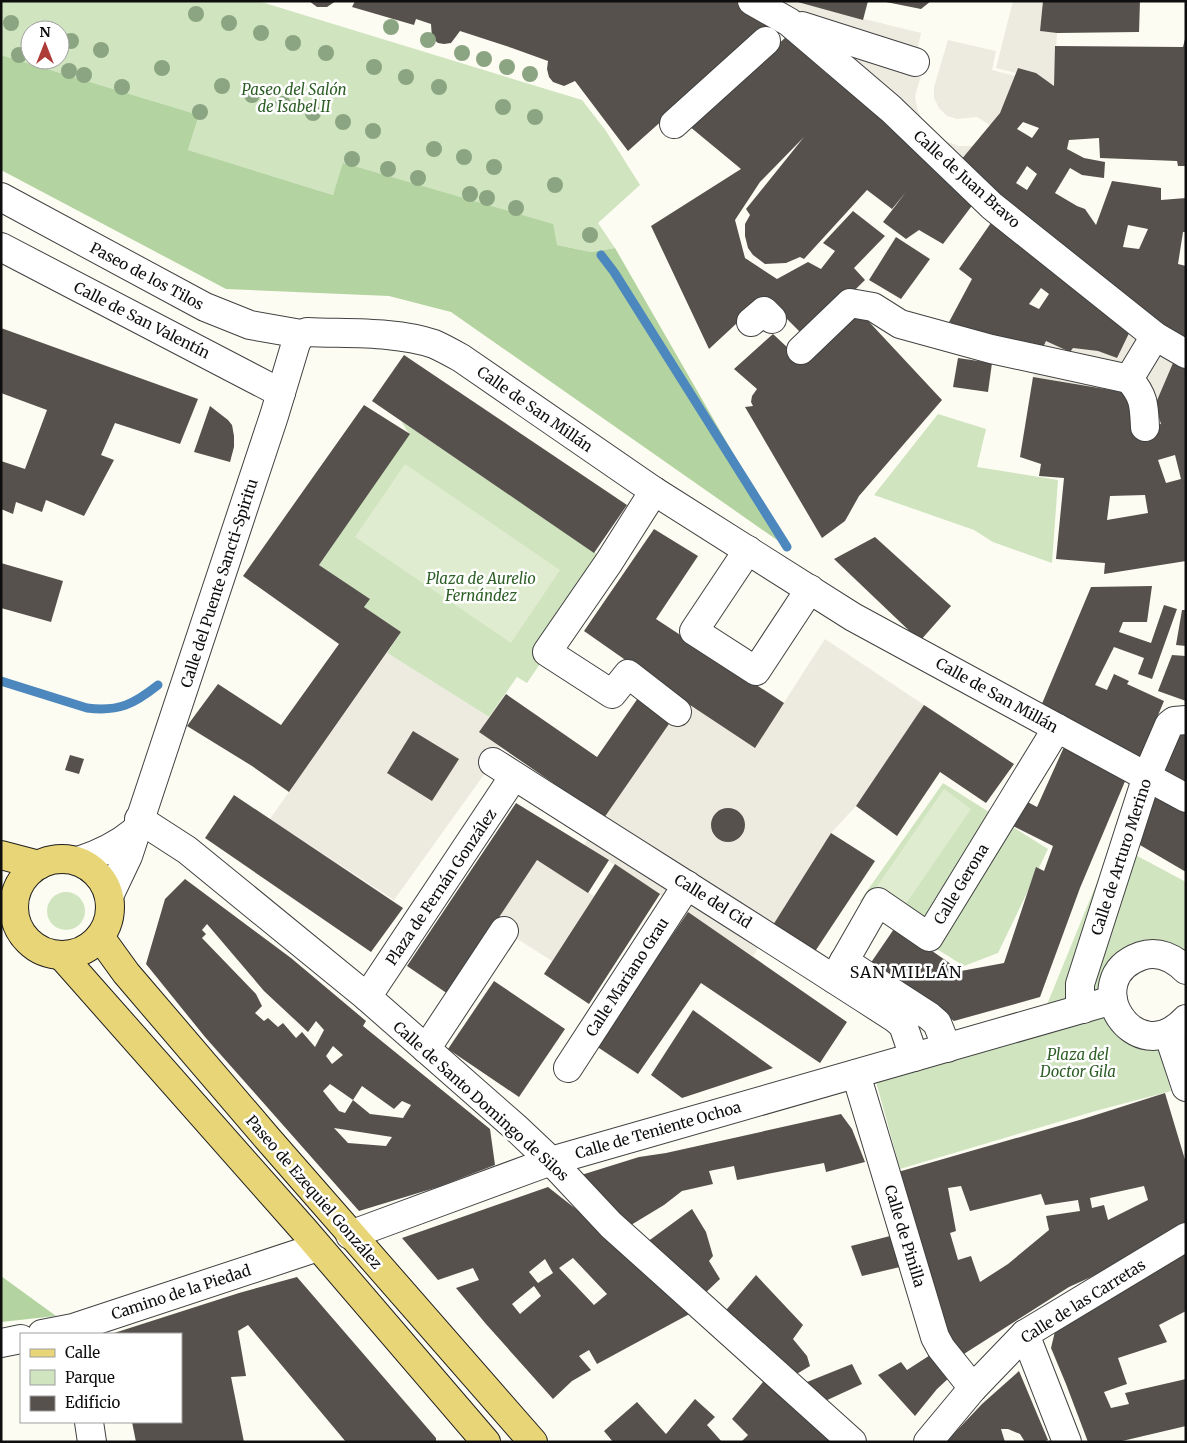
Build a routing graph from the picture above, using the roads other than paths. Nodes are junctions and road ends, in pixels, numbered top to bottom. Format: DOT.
graph roads {
  1 [pos="752,1"];
  2 [pos="779,30"];
  3 [pos="915,62"];
  4 [pos="674,124"];
  5 [pos="1,197"];
  6 [pos="1,247"];
  7 [pos="301,334"];
  8 [pos="1155,336"];
  9 [pos="801,350"];
  10 [pos="1186,354"];
  11 [pos="1129,379"];
  12 [pos="281,393"];
  13 [pos="1145,427"];
  14 [pos="654,492"];
  15 [pos="748,550"];
  16 [pos="810,590"];
  17 [pos="677,712"];
  18 [pos="1186,720"];
  19 [pos="1057,728"];
  20 [pos="503,769"];
  21 [pos="1146,776"];
  22 [pos="1186,798"];
  23 [pos="137,825"];
  24 [pos="1,854"];
  25 [pos="78,861"];
  26 [pos="40,865"];
  27 [pos="687,885"];
  28 [pos="8,894"];
  29 [pos="109,896"];
  30 [pos="504,931"];
  31 [pos="1097,931"];
  32 [pos="100,937"];
  33 [pos="62,955"];
  34 [pos="1132,959"];
  35 [pos="839,970"];
  36 [pos="1186,970"];
  37 [pos="367,997"];
  38 [pos="1112,1000"];
  39 [pos="1083,1009"];
  40 [pos="1177,1026"];
  41 [pos="947,1048"];
  42 [pos="426,1049"];
  43 [pos="914,1057"];
  44 [pos="568,1068"];
  45 [pos="856,1074"];
  46 [pos="1186,1087"];
  47 [pos="551,1161"];
  48 [pos="350,1235"];
  49 [pos="1186,1237"];
  50 [pos="311,1239"];
  51 [pos="73,1331"];
  52 [pos="52,1333"];
  53 [pos="1025,1334"];
  54 [pos="20,1339"];
  55 [pos="1,1343"];
  56 [pos="973,1388"];
  57 [pos="89,1423"];
  58 [pos="526,1435"];
  59 [pos="92,1442"];
  60 [pos="486,1442"];
  61 [pos="493,1442"];
  62 [pos="852,1442"];
  63 [pos="928,1442"];
  64 [pos="1067,1442"];
  1 -- 2 [label="street, Calle de Juan Bravo"];
  2 -- 3 [label="street"];
  2 -- 4 [label="street"];
  2 -- 8 [label="street, Calle de Juan Bravo"];
  5 -- 7 [label="street, Paseo de los Tilos"];
  6 -- 12 [label="street, Calle de San Valentín"];
  7 -- 12 [label="street, Calle del Puente Sancti-Spiritu"];
  7 -- 14 [label="street, Calle de San Millán"];
  8 -- 10 [label="street, Calle de Juan Bravo"];
  8 -- 11 [label="street"];
  9 -- 11 [label="street"];
  11 -- 13 [label="street"];
  12 -- 23 [label="street, Calle del Puente Sancti-Spiritu"];
  14 -- 15 [label="street, Calle de San Millán"];
  14 -- 17 [label="street"];
  15 -- 16 [label="street, Calle de San Millán"];
  15 -- 16 [label="street"];
  16 -- 19 [label="street, Calle de San Millán"];
  18 -- 21 [label="street, Calle de Arturo Merino"];
  19 -- 21 [label="street, Calle de San Millán"];
  19 -- 35 [label="street, Calle Gerona"];
  20 -- 27 [label="street, Calle del Cid"];
  20 -- 37 [label="street, Plaza de Fernán González"];
  21 -- 22 [label="street, Calle de San Millán"];
  21 -- 31 [label="street, Calle de Arturo Merino"];
  23 -- 25 [label="street"];
  23 -- 29 [label="street, Calle del Puente Sancti-Spiritu"];
  23 -- 37 [label="street, Calle de Santo Domingo de Silos"];
  24 -- 26 [label="main road"];
  25 -- 26 [label="main road"];
  25 -- 29 [label="main road"];
  26 -- 28 [label="main road"];
  27 -- 35 [label="street, Calle del Cid"];
  27 -- 44 [label="street, Calle Mariano Grau"];
  28 -- 33 [label="main road"];
  29 -- 32 [label="main road"];
  30 -- 42 [label="street"];
  31 -- 34 [label="street"];
  31 -- 39 [label="street, Calle de Arturo Merino"];
  32 -- 33 [label="main road"];
  32 -- 48 [label="main road, Paseo de Ezequiel González"];
  33 -- 50 [label="main road"];
  34 -- 36 [label="street"];
  34 -- 38 [label="street"];
  35 -- 41 [label="street, Calle del Cid"];
  35 -- 43 [label="street, Calle del Cid"];
  37 -- 42 [label="street, Calle de Santo Domingo de Silos"];
  38 -- 39 [label="street"];
  38 -- 40 [label="street"];
  39 -- 41 [label="street"];
  40 -- 46 [label="street"];
  41 -- 43 [label="street"];
  42 -- 47 [label="street, Calle de Santo Domingo de Silos"];
  43 -- 45 [label="street"];
  45 -- 47 [label="street, Calle de Teniente Ochoa"];
  45 -- 56 [label="street, Calle de Pinilla"];
  47 -- 48 [label="street, Calle de Teniente Ochoa"];
  47 -- 62 [label="street, Calle de Santo Domingo de Silos"];
  48 -- 50 [label="main road"];
  48 -- 58 [label="main road, Paseo de Ezequiel González"];
  49 -- 53 [label="street, Calle de las Carretas"];
  50 -- 51 [label="street, Camino de la Piedad"];
  50 -- 60 [label="main road"];
  51 -- 52 [label="street, Camino de la Piedad"];
  53 -- 56 [label="street, Calle de las Carretas"];
  53 -- 64 [label="street"];
  54 -- 55 [label="street"];
  56 -- 63 [label="street, Calle de las Carretas"];
  57 -- 59 [label="street"];
  58 -- 61 [label="main road"];
}
